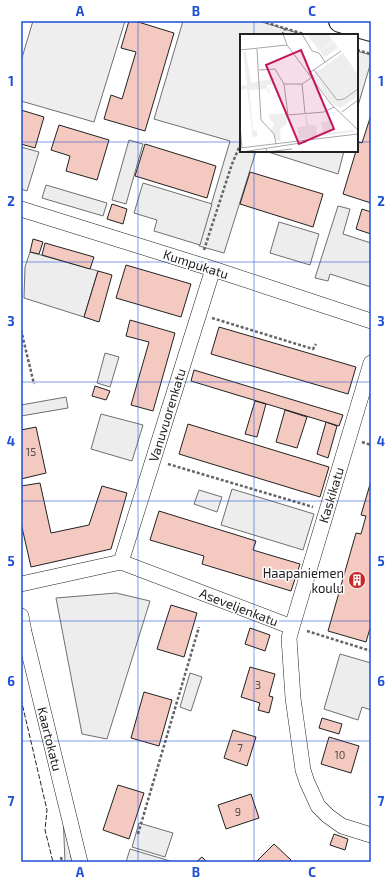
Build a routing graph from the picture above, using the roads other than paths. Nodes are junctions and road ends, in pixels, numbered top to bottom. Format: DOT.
graph roads {
  1 [pos="340,21"];
  2 [pos="371,30"];
  3 [pos="21,209"];
  4 [pos="206,267"];
  5 [pos="371,320"];
  6 [pos="371,363"];
  7 [pos="121,562"];
  8 [pos="21,584"];
  9 [pos="21,616"];
  10 [pos="298,629"];
  11 [pos="22,633"];
  12 [pos="371,835"];
  13 [pos="80,862"];
  1 -- 2 [label="main road"];
  3 -- 4 [label="street, Kumpukatu"];
  4 -- 5 [label="street, Kumpukatu"];
  4 -- 7 [label="street, Vanuvuorenkatu"];
  6 -- 10 [label="street, Kaskikatu"];
  7 -- 8 [label="street"];
  7 -- 10 [label="street, Aseveljenkatu"];
  9 -- 11 [label="street, Kaartokatu"];
  10 -- 12 [label="street, Aseveljenkatu"];
  11 -- 13 [label="street, Kaartokatu"];
}
